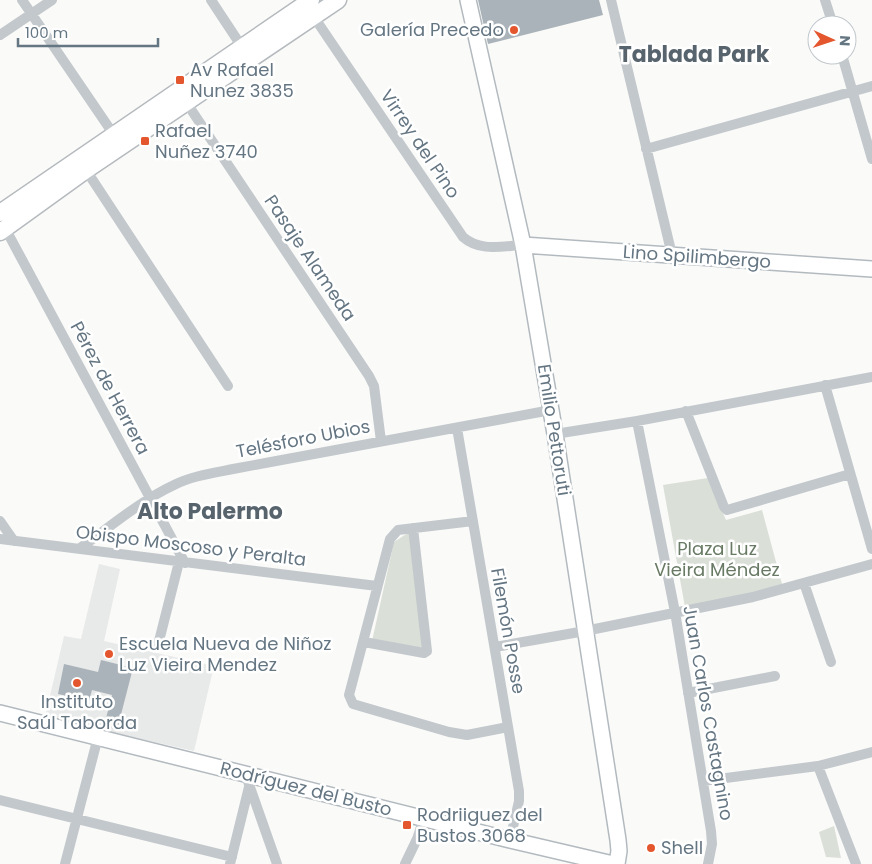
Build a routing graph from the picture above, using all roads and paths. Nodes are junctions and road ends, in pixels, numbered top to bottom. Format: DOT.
graph roads {
  1 [pos="22,0"];
  2 [pos="52,0"];
  3 [pos="211,0"];
  4 [pos="312,0"];
  5 [pos="338,0"];
  6 [pos="468,0"];
  7 [pos="611,0"];
  8 [pos="825,0"];
  9 [pos="31,14"];
  10 [pos="830,15"];
  11 [pos="314,17"];
  12 [pos="0,35"];
  13 [pos="242,47"];
  14 [pos="845,65"];
  15 [pos="872,86"];
  16 [pos="853,92"];
  17 [pos="186,102"];
  18 [pos="114,135"];
  19 [pos="646,149"];
  20 [pos="872,159"];
  21 [pos="86,170"];
  22 [pos="2,224"];
  23 [pos="522,245"];
  24 [pos="672,255"];
  25 [pos="872,269"];
  26 [pos="872,377"];
  27 [pos="825,385"];
  28 [pos="228,386"];
  29 [pos="551,410"];
  30 [pos="686,411"];
  31 [pos="637,421"];
  32 [pos="457,428"];
  33 [pos="555,434"];
  34 [pos="381,441"];
  35 [pos="850,474"];
  36 [pos="150,498"];
  37 [pos="0,521"];
  38 [pos="473,521"];
  39 [pos="413,528"];
  40 [pos="0,539"];
  41 [pos="14,541"];
  42 [pos="80,548"];
  43 [pos="872,549"];
  44 [pos="182,562"];
  45 [pos="872,564"];
  46 [pos="804,583"];
  47 [pos="377,586"];
  48 [pos="675,612"];
  49 [pos="586,631"];
  50 [pos="364,642"];
  51 [pos="158,645"];
  52 [pos="495,647"];
  53 [pos="831,662"];
  54 [pos="776,676"];
  55 [pos="688,693"];
  56 [pos="0,713"];
  57 [pos="508,727"];
  58 [pos="98,737"];
  59 [pos="872,752"];
  60 [pos="818,766"];
  61 [pos="248,779"];
  62 [pos="703,780"];
  63 [pos="0,800"];
  64 [pos="424,818"];
  65 [pos="77,819"];
  66 [pos="510,840"];
  67 [pos="231,861"];
  68 [pos="65,864"];
  69 [pos="277,864"];
  70 [pos="406,864"];
  71 [pos="613,864"];
  72 [pos="617,864"];
  73 [pos="708,864"];
  74 [pos="856,864"];
  1 -- 9 [label="street"];
  2 -- 9 [label="street"];
  3 -- 13 [label="street"];
  4 -- 13 [label="main road"];
  5 -- 11 [label="main road"];
  6 -- 23 [label="main road, Emilio Pettoruti"];
  7 -- 19 [label="street"];
  8 -- 10 [label="street"];
  9 -- 12 [label="street"];
  9 -- 18 [label="street"];
  11 -- 17 [label="main road"];
  11 -- 23 [label="street, Virrey del Pino"];
  13 -- 18 [label="main road"];
  14 -- 16 [label="street"];
  15 -- 16 [label="street"];
  16 -- 19 [label="street"];
  16 -- 20 [label="street"];
  17 -- 21 [label="main road"];
  17 -- 34 [label="street, Pasaje Alameda"];
  18 -- 22 [label="main road"];
  19 -- 24 [label="street"];
  21 -- 22 [label="main road"];
  21 -- 28 [label="street"];
  22 -- 36 [label="street, Pérez de Herrera"];
  23 -- 24 [label="main road, Lino Spilimbergo"];
  23 -- 29 [label="main road, Emilio Pettoruti"];
  24 -- 25 [label="main road, Lino Spilimbergo"];
  26 -- 27 [label="street"];
  27 -- 30 [label="street"];
  27 -- 35 [label="street"];
  29 -- 32 [label="street, Telésforo Ubios"];
  29 -- 33 [label="main road, Emilio Pettoruti"];
  30 -- 31 [label="street"];
  30 -- 35 [label="street"];
  31 -- 33 [label="street"];
  31 -- 48 [label="street, Juan Carlos Castagnino"];
  32 -- 34 [label="street, Telésforo Ubios"];
  32 -- 38 [label="street, Filemón Posse"];
  33 -- 49 [label="main road, Emilio Pettoruti"];
  34 -- 36 [label="street, Telésforo Ubios"];
  35 -- 43 [label="street"];
  36 -- 42 [label="street, Telésforo Ubios"];
  36 -- 44 [label="street, Pérez de Herrera"];
  37 -- 41 [label="street"];
  38 -- 39 [label="street"];
  38 -- 52 [label="street, Filemón Posse"];
  39 -- 47 [label="street"];
  39 -- 50 [label="street"];
  40 -- 41 [label="street, Obispo Moscoso y Peralta"];
  41 -- 42 [label="street, Obispo Moscoso y Peralta"];
  42 -- 44 [label="street, Obispo Moscoso y Peralta"];
  44 -- 47 [label="street, Obispo Moscoso y Peralta"];
  44 -- 51 [label="street"];
  45 -- 46 [label="street"];
  46 -- 48 [label="street"];
  46 -- 53 [label="street"];
  47 -- 50 [label="street"];
  48 -- 49 [label="street"];
  48 -- 55 [label="street, Juan Carlos Castagnino"];
  49 -- 52 [label="street"];
  49 -- 72 [label="main road, Emilio Pettoruti"];
  50 -- 57 [label="street"];
  52 -- 57 [label="street, Filemón Posse"];
  54 -- 55 [label="street"];
  55 -- 62 [label="street, Juan Carlos Castagnino"];
  56 -- 58 [label="main road, Rodríguez del Busto"];
  57 -- 66 [label="street, Filemón Posse"];
  58 -- 61 [label="main road, Rodríguez del Busto"];
  58 -- 65 [label="street"];
  59 -- 60 [label="street"];
  60 -- 62 [label="street"];
  60 -- 74 [label="street"];
  61 -- 64 [label="main road, Rodríguez del Busto"];
  61 -- 67 [label="street"];
  61 -- 69 [label="street"];
  62 -- 73 [label="street, Juan Carlos Castagnino"];
  63 -- 65 [label="street"];
  64 -- 66 [label="main road, Rodríguez del Busto"];
  64 -- 70 [label="street"];
  65 -- 67 [label="street"];
  65 -- 68 [label="street"];
  66 -- 71 [label="main road, Rodríguez del Busto"];
}
